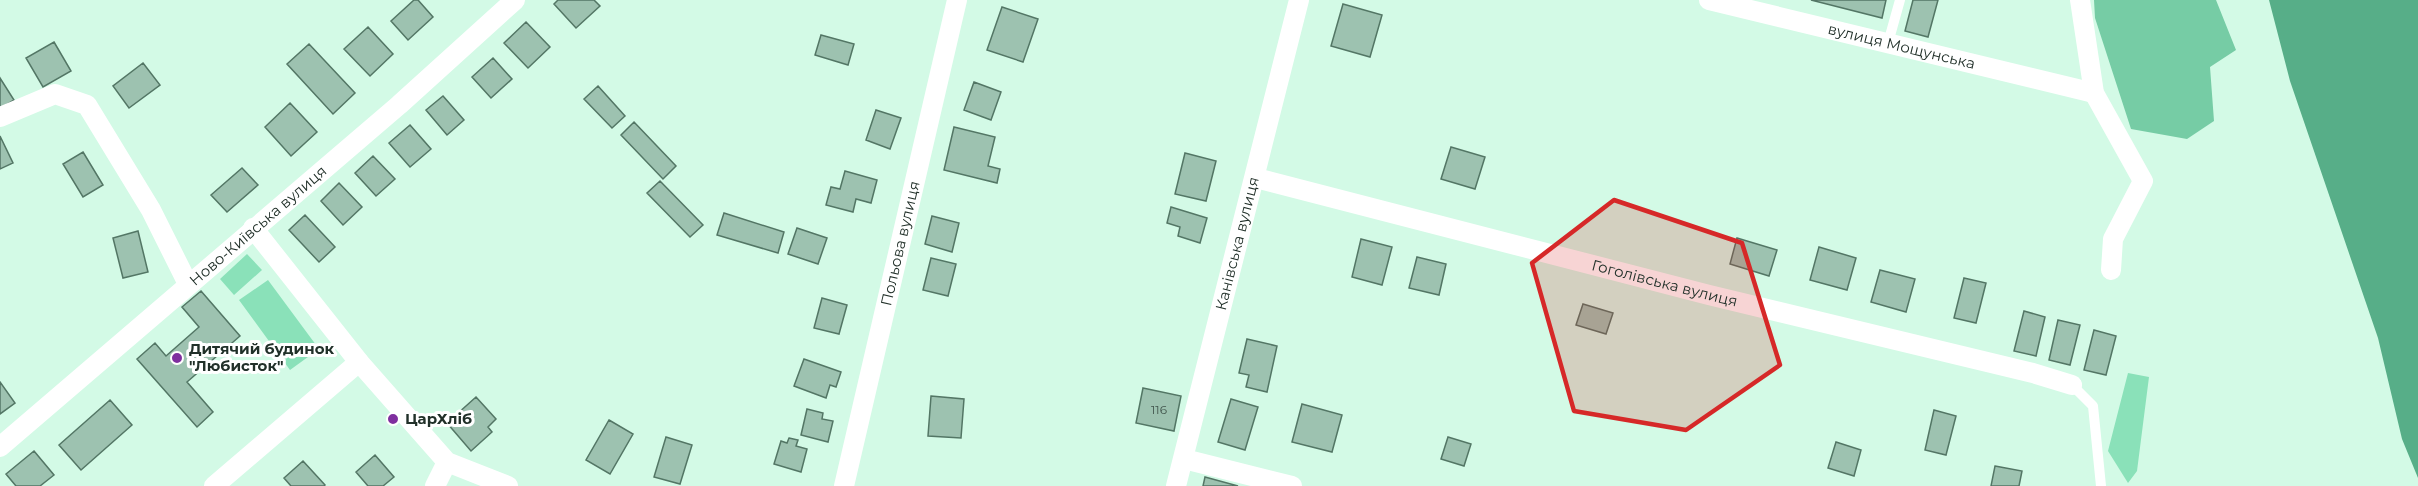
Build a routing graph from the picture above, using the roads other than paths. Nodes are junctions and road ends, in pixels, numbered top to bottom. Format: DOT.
graph roads {
  1 [pos="515,0"];
  2 [pos="957,0"];
  3 [pos="1299,0"];
  4 [pos="1709,0"];
  5 [pos="1900,0"];
  6 [pos="2080,0"];
  7 [pos="1888,43"];
  8 [pos="2094,93"];
  9 [pos="0,117"];
  10 [pos="1256,178"];
  11 [pos="253,228"];
  12 [pos="2111,270"];
  13 [pos="189,284"];
  14 [pos="359,362"];
  15 [pos="2072,385"];
  16 [pos="0,447"];
  17 [pos="1185,459"];
  18 [pos="447,462"];
  19 [pos="214,486"];
  20 [pos="435,486"];
  21 [pos="508,486"];
  22 [pos="844,486"];
  23 [pos="1176,486"];
  24 [pos="1292,486"];
  25 [pos="2101,486"];
  1 -- 11 [label="street, Ново-Київська вулиця"];
  2 -- 22 [label="street, Польова вулиця"];
  3 -- 10 [label="street, Канівська вулиця"];
  4 -- 7 [label="street, вулиця Мощунська"];
  5 -- 7 [label="lane"];
  6 -- 8 [label="street"];
  7 -- 8 [label="street, вулиця Мощунська"];
  8 -- 12 [label="street"];
  9 -- 13 [label="street"];
  10 -- 15 [label="street, Гоголівська вулиця"];
  10 -- 17 [label="street, Канівська вулиця"];
  11 -- 13 [label="street, Ново-Київська вулиця"];
  11 -- 14 [label="street"];
  13 -- 16 [label="street, Ново-Київська вулиця"];
  14 -- 18 [label="street"];
  14 -- 19 [label="street"];
  15 -- 25 [label="lane"];
  17 -- 23 [label="street, Канівська вулиця"];
  17 -- 24 [label="street"];
  18 -- 20 [label="street"];
  18 -- 21 [label="street"];
}
